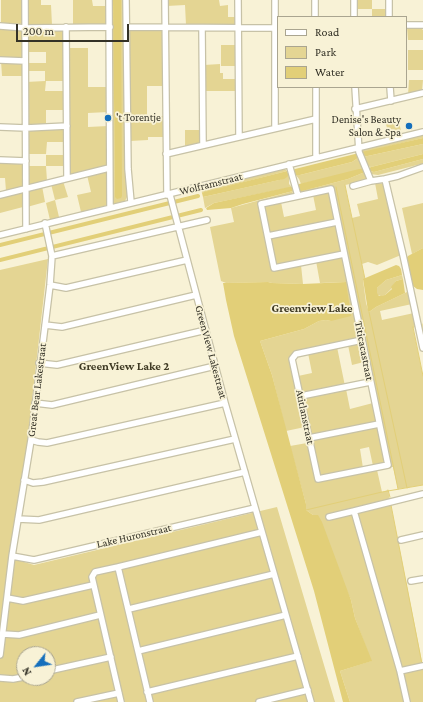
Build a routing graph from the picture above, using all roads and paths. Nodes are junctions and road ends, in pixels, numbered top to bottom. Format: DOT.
graph roads {
  1 [pos="25,0"];
  2 [pos="109,0"];
  3 [pos="126,0"];
  4 [pos="165,0"];
  5 [pos="238,0"];
  6 [pos="275,0"];
  7 [pos="316,0"];
  8 [pos="354,0"];
  9 [pos="389,0"];
  10 [pos="315,16"];
  11 [pos="354,16"];
  12 [pos="389,16"];
  13 [pos="407,25"];
  14 [pos="423,25"];
  15 [pos="0,26"];
  16 [pos="66,27"];
  17 [pos="110,27"];
  18 [pos="127,27"];
  19 [pos="166,27"];
  20 [pos="26,28"];
  21 [pos="202,28"];
  22 [pos="238,28"];
  23 [pos="276,28"];
  24 [pos="0,60"];
  25 [pos="26,61"];
  26 [pos="316,88"];
  27 [pos="355,88"];
  28 [pos="390,88"];
  29 [pos="423,93"];
  30 [pos="391,101"];
  31 [pos="355,109"];
  32 [pos="316,119"];
  33 [pos="67,126"];
  34 [pos="0,127"];
  35 [pos="26,128"];
  36 [pos="276,128"];
  37 [pos="423,132"];
  38 [pos="239,136"];
  39 [pos="203,145"];
  40 [pos="358,150"];
  41 [pos="166,154"];
  42 [pos="316,158"];
  43 [pos="0,160"];
  44 [pos="26,161"];
  45 [pos="290,167"];
  46 [pos="423,167"];
  47 [pos="109,168"];
  48 [pos="67,178"];
  49 [pos="385,180"];
  50 [pos="371,181"];
  51 [pos="353,186"];
  52 [pos="25,189"];
  53 [pos="0,195"];
  54 [pos="169,195"];
  55 [pos="297,195"];
  56 [pos="130,202"];
  57 [pos="110,207"];
  58 [pos="207,220"];
  59 [pos="337,222"];
  60 [pos="46,225"];
  61 [pos="178,225"];
  62 [pos="26,229"];
  63 [pos="0,235"];
  64 [pos="268,236"];
  65 [pos="52,253"];
  66 [pos="344,254"];
  67 [pos="187,260"];
  68 [pos="50,284"];
  69 [pos="196,294"];
  70 [pos="45,325"];
  71 [pos="206,330"];
  72 [pos="362,340"];
  73 [pos="423,348"];
  74 [pos="39,363"];
  75 [pos="215,366"];
  76 [pos="370,382"];
  77 [pos="301,396"];
  78 [pos="35,402"];
  79 [pos="224,403"];
  80 [pos="379,424"];
  81 [pos="309,438"];
  82 [pos="235,439"];
  83 [pos="31,440"];
  84 [pos="388,466"];
  85 [pos="245,472"];
  86 [pos="24,480"];
  87 [pos="423,494"];
  88 [pos="255,508"];
  89 [pos="354,511"];
  90 [pos="329,517"];
  91 [pos="18,519"];
  92 [pos="262,532"];
  93 [pos="423,535"];
  94 [pos="401,540"];
  95 [pos="12,556"];
  96 [pos="118,567"];
  97 [pos="274,574"];
  98 [pos="423,579"];
  99 [pos="411,581"];
  100 [pos="93,585"];
  101 [pos="7,598"];
  102 [pos="129,609"];
  103 [pos="100,615"];
  104 [pos="286,615"];
  105 [pos="3,634"];
  106 [pos="138,651"];
  107 [pos="0,655"];
  108 [pos="298,656"];
  109 [pos="111,657"];
  110 [pos="422,666"];
  111 [pos="56,669"];
  112 [pos="400,671"];
  113 [pos="0,678"];
  114 [pos="16,678"];
  115 [pos="308,690"];
  116 [pos="147,692"];
  117 [pos="119,693"];
  118 [pos="77,702"];
  119 [pos="121,702"];
  120 [pos="150,702"];
  121 [pos="258,702"];
  122 [pos="312,702"];
  123 [pos="407,702"];
  1 -- 20 [label="street"];
  2 -- 17 [label="street"];
  3 -- 18 [label="street"];
  4 -- 19 [label="street, GreenView Lakestraat"];
  5 -- 22 [label="street"];
  6 -- 23 [label="street"];
  7 -- 10 [label="street"];
  8 -- 11 [label="street"];
  9 -- 12 [label="street"];
  13 -- 14 [label="street"];
  15 -- 20 [label="street"];
  16 -- 17 [label="street"];
  16 -- 20 [label="street"];
  16 -- 33 [label="street"];
  17 -- 47 [label="street"];
  18 -- 19 [label="street"];
  18 -- 56 [label="street"];
  19 -- 21 [label="street"];
  19 -- 41 [label="street, GreenView Lakestraat"];
  20 -- 25 [label="street"];
  21 -- 22 [label="street"];
  21 -- 39 [label="street"];
  22 -- 23 [label="street"];
  22 -- 38 [label="street"];
  23 -- 36 [label="street"];
  24 -- 25 [label="street"];
  25 -- 35 [label="street"];
  26 -- 32 [label="street"];
  27 -- 31 [label="street"];
  28 -- 30 [label="street"];
  29 -- 30 [label="street"];
  30 -- 31 [label="street"];
  31 -- 40 [label="street"];
  32 -- 36 [label="street"];
  32 -- 42 [label="street"];
  33 -- 35 [label="street"];
  33 -- 48 [label="street"];
  34 -- 35 [label="street"];
  35 -- 44 [label="street"];
  36 -- 38 [label="street"];
  37 -- 40 [label="street, Wolframstraat"];
  38 -- 39 [label="street"];
  39 -- 41 [label="street"];
  40 -- 42 [label="street, Wolframstraat"];
  40 -- 50 [label="street"];
  41 -- 54 [label="street, GreenView Lakestraat"];
  42 -- 45 [label="street, Wolframstraat"];
  43 -- 44 [label="street"];
  44 -- 52 [label="street"];
  45 -- 54 [label="street, Wolframstraat"];
  45 -- 55 [label="street"];
  46 -- 49 [label="street"];
  47 -- 48 [label="street"];
  47 -- 57 [label="street"];
  48 -- 52 [label="street"];
  49 -- 50 [label="street"];
  49 -- 73 [label="street"];
  50 -- 51 [label="street"];
  52 -- 53 [label="street"];
  52 -- 62 [label="street"];
  54 -- 56 [label="street, Wolframstraat"];
  54 -- 61 [label="street, GreenView Lakestraat"];
  55 -- 59 [label="street, Titicacastraat"];
  55 -- 64 [label="street"];
  56 -- 57 [label="street, Wolframstraat"];
  57 -- 60 [label="street, Wolframstraat"];
  58 -- 61 [label="street"];
  59 -- 64 [label="street"];
  59 -- 66 [label="street, Titicacastraat"];
  60 -- 62 [label="street, Wolframstraat"];
  60 -- 65 [label="street, Great Bear Lakestraat"];
  61 -- 65 [label="street"];
  61 -- 67 [label="street, GreenView Lakestraat"];
  62 -- 63 [label="street, Wolframstraat"];
  64 -- 66 [label="street"];
  65 -- 68 [label="street, Great Bear Lakestraat"];
  66 -- 72 [label="street, Titicacastraat"];
  67 -- 68 [label="street"];
  67 -- 69 [label="street, GreenView Lakestraat"];
  68 -- 70 [label="street, Great Bear Lakestraat"];
  69 -- 70 [label="street"];
  69 -- 71 [label="street, GreenView Lakestraat"];
  70 -- 74 [label="street, Great Bear Lakestraat"];
  71 -- 74 [label="street"];
  71 -- 75 [label="street, GreenView Lakestraat"];
  72 -- 76 [label="street, Titicacastraat"];
  72 -- 77 [label="street, Atitlanstraat"];
  74 -- 78 [label="street, Great Bear Lakestraat"];
  75 -- 78 [label="street"];
  75 -- 79 [label="street, GreenView Lakestraat"];
  76 -- 77 [label="street"];
  76 -- 80 [label="street, Titicacastraat"];
  77 -- 81 [label="street, Atitlanstraat"];
  78 -- 83 [label="street, Great Bear Lakestraat"];
  79 -- 82 [label="street, GreenView Lakestraat"];
  79 -- 83 [label="street"];
  80 -- 81 [label="street"];
  80 -- 84 [label="street, Titicacastraat"];
  81 -- 84 [label="street, Atitlanstraat"];
  82 -- 85 [label="street, GreenView Lakestraat"];
  82 -- 86 [label="street"];
  83 -- 86 [label="street, Great Bear Lakestraat"];
  85 -- 88 [label="street, GreenView Lakestraat"];
  85 -- 91 [label="street"];
  86 -- 91 [label="street, Great Bear Lakestraat"];
  87 -- 89 [label="street"];
  88 -- 92 [label="street, GreenView Lakestraat"];
  88 -- 95 [label="street, Lake Huronstraat"];
  89 -- 90 [label="street"];
  89 -- 112 [label="street"];
  91 -- 95 [label="street, Great Bear Lakestraat"];
  92 -- 96 [label="street"];
  92 -- 97 [label="street, GreenView Lakestraat"];
  93 -- 94 [label="street"];
  95 -- 101 [label="street, Great Bear Lakestraat"];
  96 -- 100 [label="street"];
  96 -- 102 [label="street"];
  97 -- 102 [label="street"];
  97 -- 104 [label="street, GreenView Lakestraat"];
  98 -- 99 [label="street"];
  100 -- 101 [label="street"];
  100 -- 103 [label="street"];
  101 -- 105 [label="street, Great Bear Lakestraat"];
  102 -- 106 [label="street"];
  103 -- 105 [label="street"];
  103 -- 109 [label="street"];
  104 -- 106 [label="street"];
  104 -- 108 [label="street, GreenView Lakestraat"];
  105 -- 107 [label="street, Great Bear Lakestraat"];
  106 -- 116 [label="street"];
  108 -- 115 [label="street, GreenView Lakestraat"];
  108 -- 116 [label="street"];
  109 -- 111 [label="street"];
  109 -- 117 [label="street"];
  110 -- 112 [label="street"];
  112 -- 123 [label="street"];
  113 -- 114 [label="street"];
  115 -- 121 [label="street"];
  115 -- 122 [label="street, GreenView Lakestraat"];
  116 -- 120 [label="street"];
  117 -- 118 [label="street"];
  117 -- 119 [label="street"];
}
